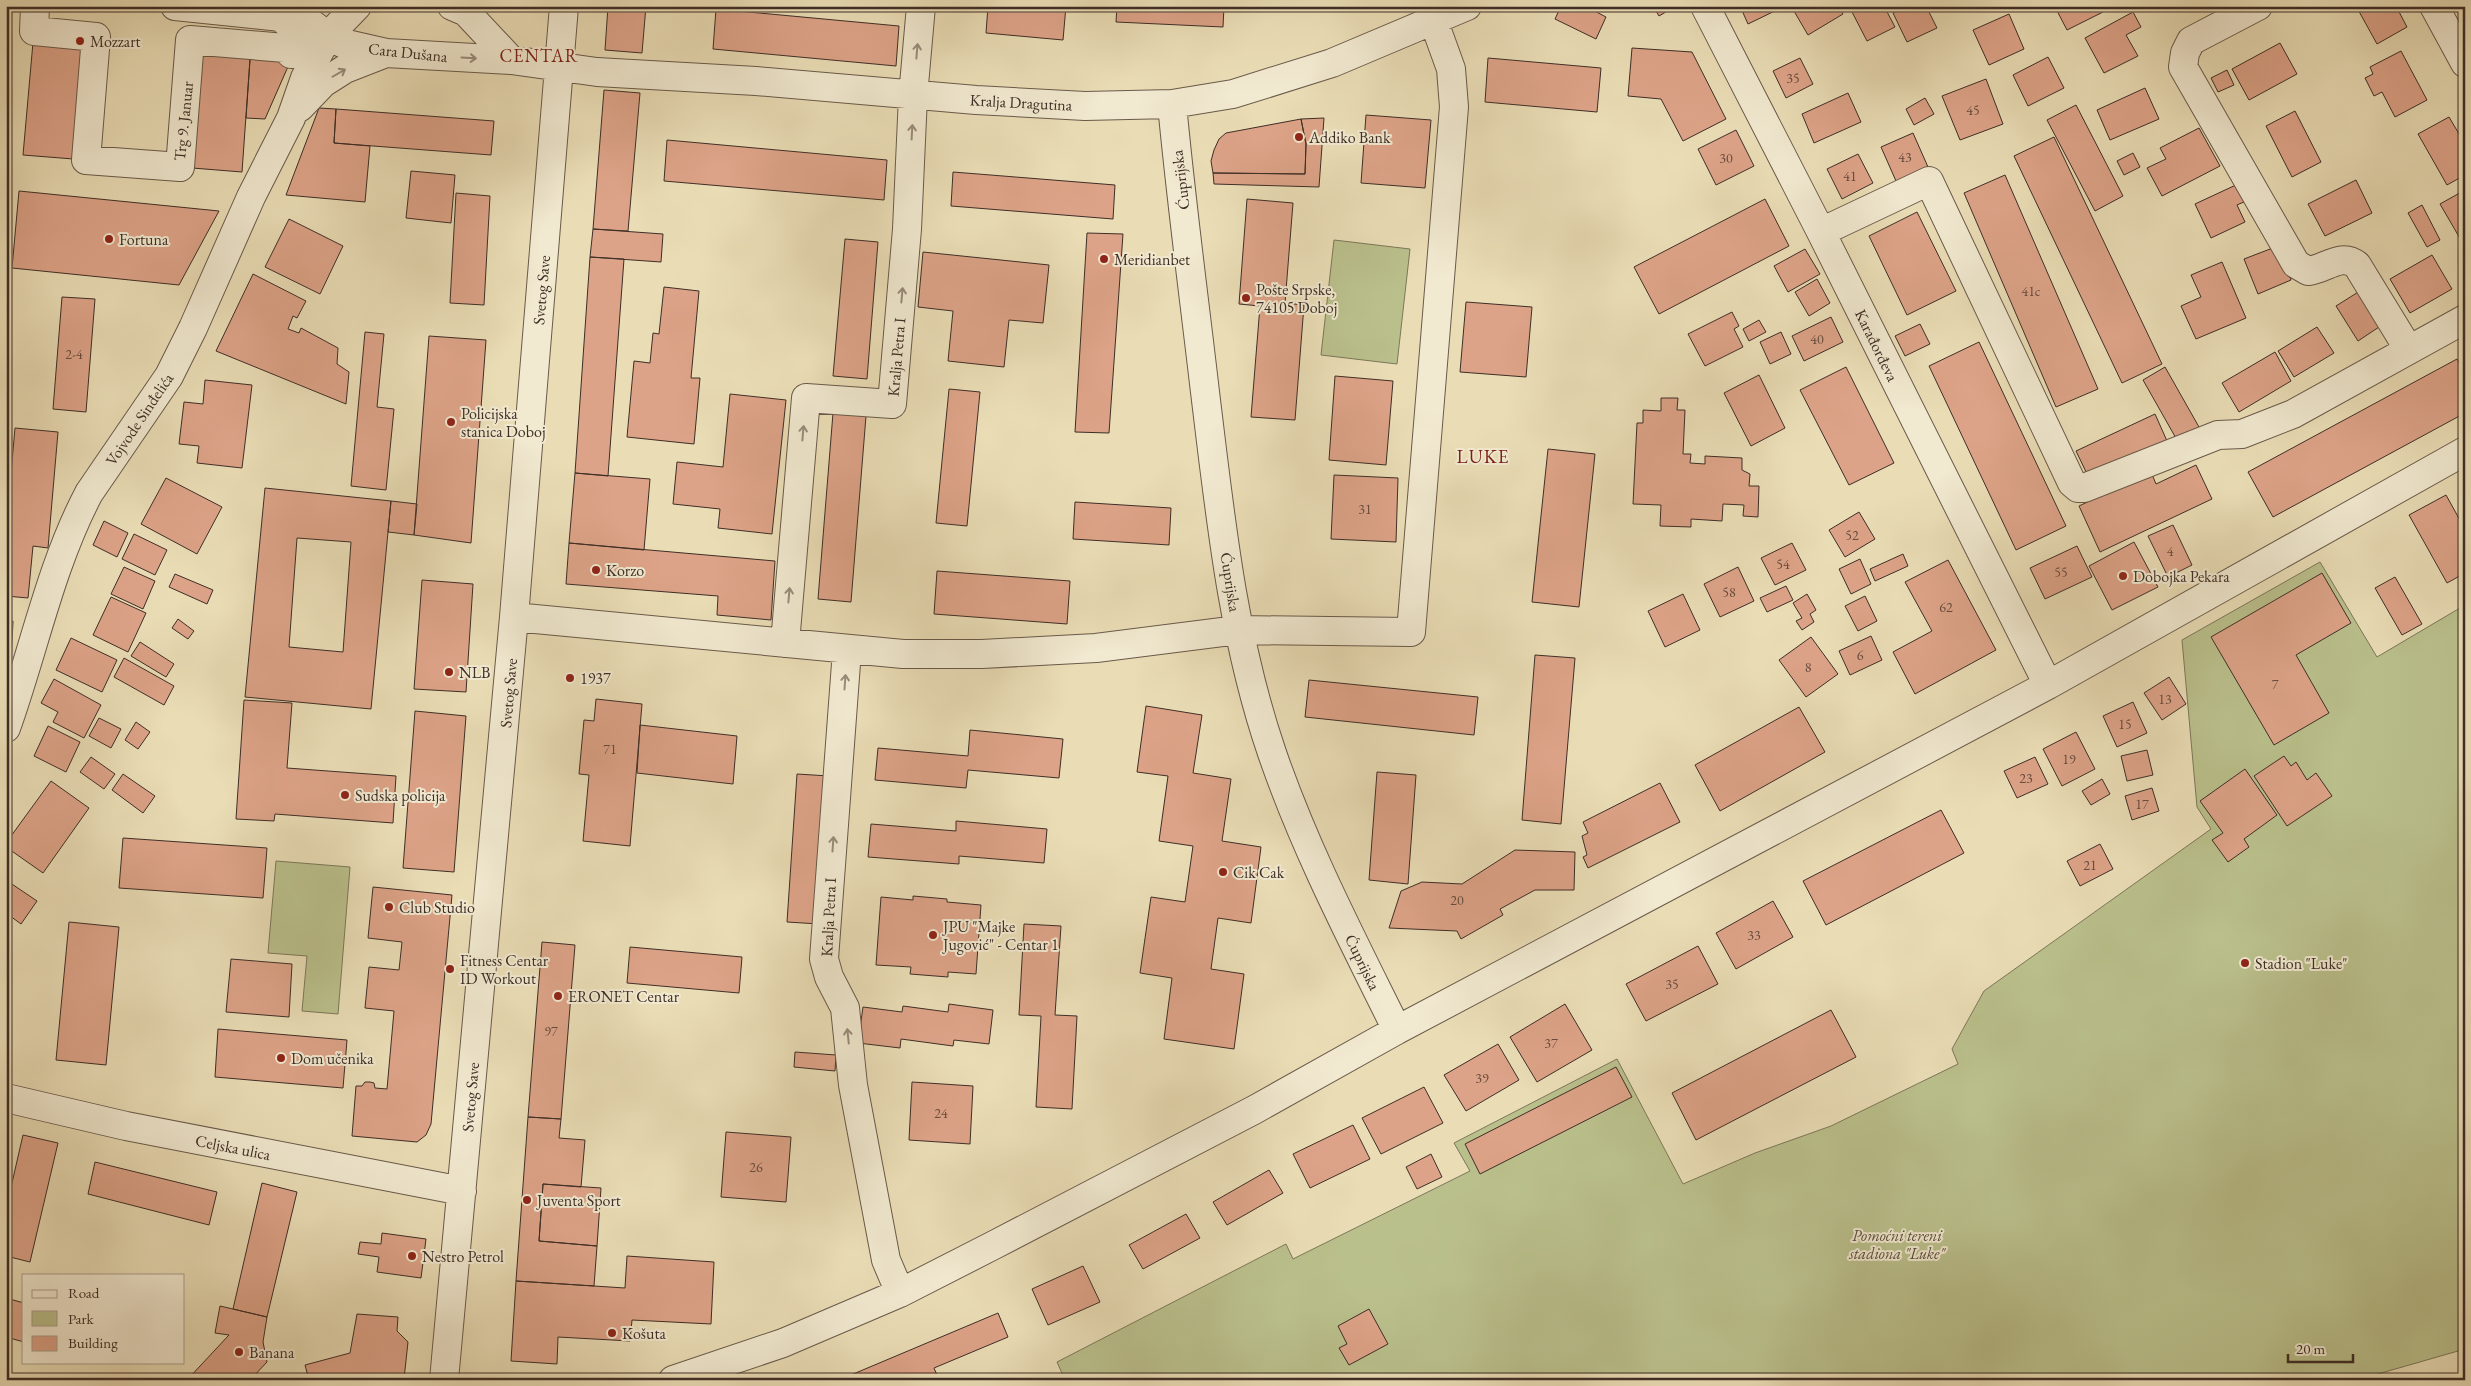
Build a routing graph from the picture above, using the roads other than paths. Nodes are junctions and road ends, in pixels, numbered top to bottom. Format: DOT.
graph roads {
  1 [pos="35,6"];
  2 [pos="175,6"];
  3 [pos="288,6"];
  4 [pos="357,6"];
  5 [pos="452,6"];
  6 [pos="564,6"];
  7 [pos="921,6"];
  8 [pos="1467,6"];
  9 [pos="1705,6"];
  10 [pos="2258,6"];
  11 [pos="2434,6"];
  12 [pos="1434,22"];
  13 [pos="328,36"];
  14 [pos="386,52"];
  15 [pos="510,60"];
  16 [pos="2465,63"];
  17 [pos="560,67"];
  18 [pos="913,96"];
  19 [pos="1172,104"];
  20 [pos="291,118"];
  21 [pos="1821,232"];
  22 [pos="2465,319"];
  23 [pos="2409,350"];
  24 [pos="2465,451"];
  25 [pos="514,617"];
  26 [pos="1238,630"];
  27 [pos="785,643"];
  28 [pos="847,650"];
  29 [pos="2048,685"];
  30 [pos="6,728"];
  31 [pos="1398,1030"];
  32 [pos="6,1098"];
  33 [pos="462,1191"];
  34 [pos="900,1293"];
  35 [pos="444,1380"];
  36 [pos="673,1380"];
  1 -- 2 [label="street, Trg 9. Januar"];
  3 -- 13 [label="street, Cara Dušana"];
  4 -- 13 [label="street, Vojvode Sinđelića"];
  5 -- 15 [label="street"];
  6 -- 17 [label="street, Svetog Save"];
  18 -- 7 [label="street, Kralja Petra I, one-way"];
  8 -- 12 [label="street, Kralja Dragutina"];
  9 -- 21 [label="street, Karađorđeva"];
  10 -- 23 [label="street"];
  11 -- 16 [label="street"];
  12 -- 19 [label="street, Kralja Dragutina"];
  12 -- 26 [label="street"];
  13 -- 14 [label="street, Cara Dušana"];
  13 -- 20 [label="street, Vojvode Sinđelića"];
  14 -- 15 [label="street, Cara Dušana, one-way"];
  20 -- 14 [label="street, Vojvode Sinđelića, one-way"];
  15 -- 17 [label="street, Cara Dušana"];
  17 -- 18 [label="street, Kralja Dragutina"];
  17 -- 25 [label="street, Svetog Save"];
  18 -- 19 [label="street, Kralja Dragutina"];
  27 -- 18 [label="street, Kralja Petra I, one-way"];
  19 -- 26 [label="street, Ćuprijska"];
  20 -- 30 [label="street, Vojvode Sinđelića"];
  21 -- 23 [label="street"];
  21 -- 29 [label="street, Karađorđeva"];
  22 -- 23 [label="street"];
  24 -- 29 [label="street"];
  25 -- 27 [label="street"];
  25 -- 33 [label="street, Svetog Save"];
  26 -- 28 [label="street"];
  26 -- 31 [label="street, Ćuprijska"];
  27 -- 28 [label="street"];
  34 -- 28 [label="street, Kralja Petra I, one-way"];
  29 -- 31 [label="street"];
  31 -- 34 [label="street"];
  32 -- 33 [label="street, Celjska ulica"];
  33 -- 35 [label="street, Svetog Save"];
  34 -- 36 [label="street"];
}
